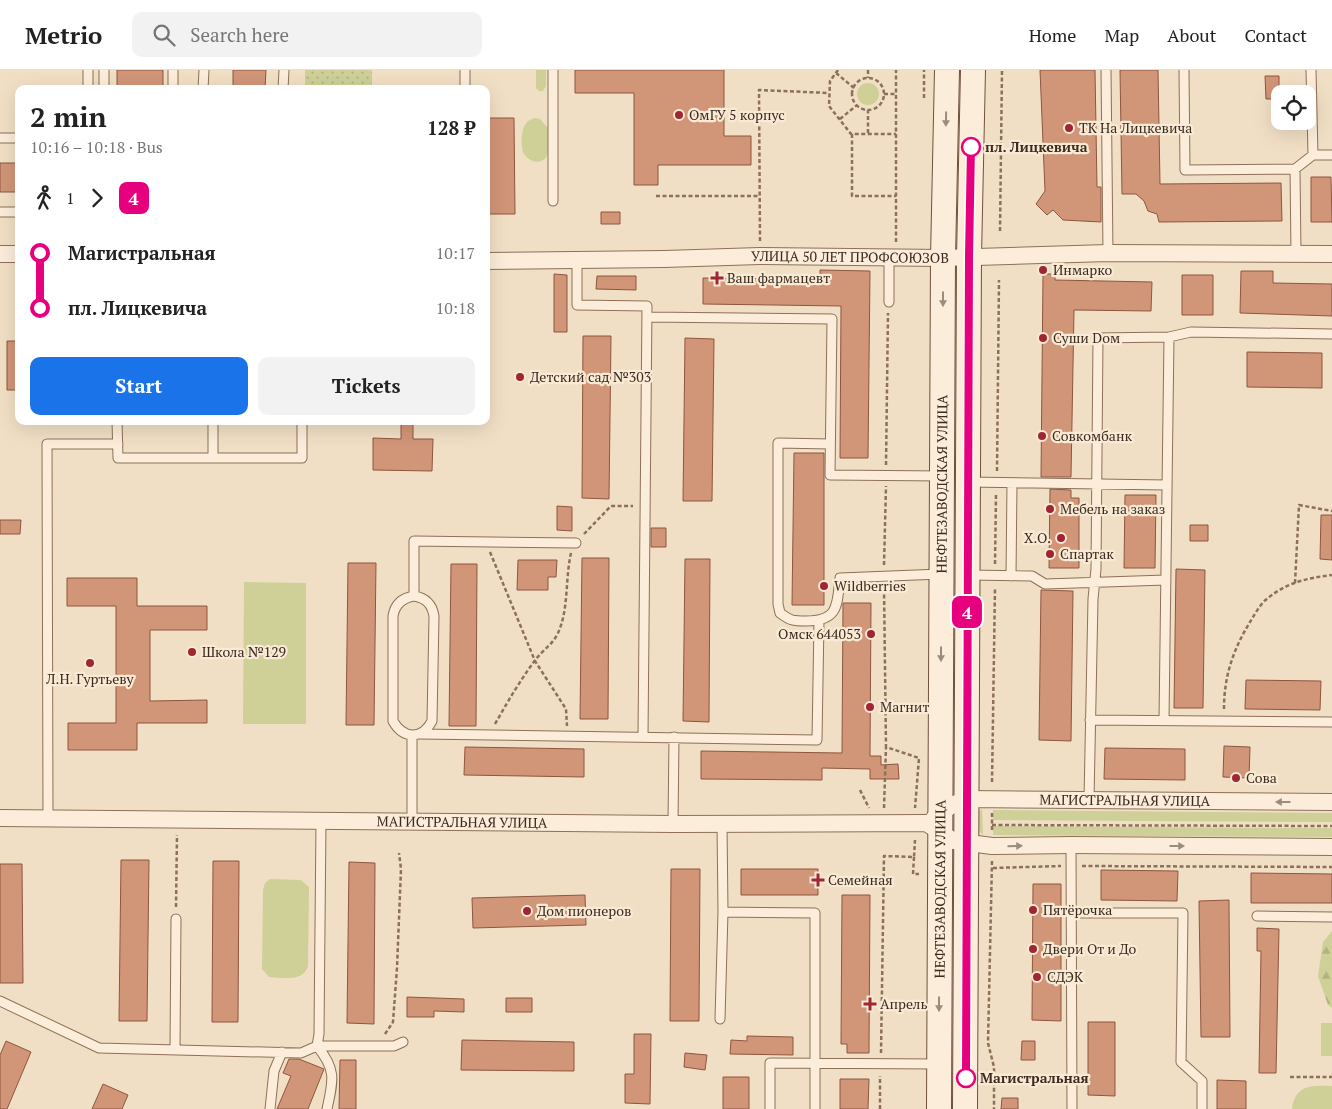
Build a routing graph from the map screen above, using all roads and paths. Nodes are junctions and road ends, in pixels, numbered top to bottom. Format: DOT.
graph roads {
  1 [pos="88,70"];
  2 [pos="104,70"];
  3 [pos="173,70"];
  4 [pos="204,70"];
  5 [pos="284,70"];
  6 [pos="465,70"];
  7 [pos="553,70"];
  8 [pos="868,70"];
  9 [pos="896,70"];
  10 [pos="924,70"];
  11 [pos="947,70"];
  12 [pos="973,70"];
  13 [pos="1002,70"];
  14 [pos="1106,70"];
  15 [pos="1184,70"];
  16 [pos="1311,70"];
  17 [pos="837,71"];
  18 [pos="868,78"];
  19 [pos="88,85"];
  20 [pos="104,85"];
  21 [pos="173,85"];
  22 [pos="203,85"];
  23 [pos="283,85"];
  24 [pos="465,85"];
  25 [pos="854,88"];
  26 [pos="830,93"];
  27 [pos="884,94"];
  28 [pos="896,94"];
  29 [pos="924,98"];
  30 [pos="857,105"];
  31 [pos="868,110"];
  32 [pos="840,119"];
  33 [pos="852,134"];
  34 [pos="868,134"];
  35 [pos="896,134"];
  36 [pos="0,138"];
  37 [pos="15,138"];
  38 [pos="1312,155"];
  39 [pos="1332,155"];
  40 [pos="1295,169"];
  41 [pos="656,196"];
  42 [pos="760,196"];
  43 [pos="896,196"];
  44 [pos="553,201"];
  45 [pos="0,212"];
  46 [pos="15,212"];
  47 [pos="1000,231"];
  48 [pos="760,236"];
  49 [pos="1108,253"];
  50 [pos="0,254"];
  51 [pos="15,254"];
  52 [pos="1296,254"];
  53 [pos="1332,254"];
  54 [pos="969,257"];
  55 [pos="892,258"];
  56 [pos="943,258"];
  57 [pos="577,260"];
  58 [pos="490,261"];
  59 [pos="1000,280"];
  60 [pos="888,302"];
  61 [pos="647,317"];
  62 [pos="1332,334"];
  63 [pos="1169,337"];
  64 [pos="117,425"];
  65 [pos="213,425"];
  66 [pos="302,425"];
  67 [pos="118,444"];
  68 [pos="830,444"];
  69 [pos="213,458"];
  70 [pos="942,476"];
  71 [pos="968,482"];
  72 [pos="997,482"];
  73 [pos="1012,483"];
  74 [pos="1096,484"];
  75 [pos="1167,485"];
  76 [pos="645,507"];
  77 [pos="1332,511"];
  78 [pos="486,542"];
  79 [pos="576,543"];
  80 [pos="942,574"];
  81 [pos="967,575"];
  82 [pos="995,575"];
  83 [pos="1332,575"];
  84 [pos="1011,576"];
  85 [pos="1166,580"];
  86 [pos="1095,583"];
  87 [pos="1295,583"];
  88 [pos="414,596"];
  89 [pos="819,621"];
  90 [pos="535,661"];
  91 [pos="1090,720"];
  92 [pos="1164,720"];
  93 [pos="1224,720"];
  94 [pos="1332,722"];
  95 [pos="416,734"];
  96 [pos="489,735"];
  97 [pos="570,735"];
  98 [pos="642,736"];
  99 [pos="674,737"];
  100 [pos="886,747"];
  101 [pos="992,782"];
  102 [pos="860,790"];
  103 [pos="967,799"];
  104 [pos="1089,800"];
  105 [pos="1332,802"];
  106 [pos="884,808"];
  107 [pos="892,808"];
  108 [pos="908,808"];
  109 [pos="915,808"];
  110 [pos="992,809"];
  111 [pos="0,818"];
  112 [pos="48,818"];
  113 [pos="177,819"];
  114 [pos="322,821"];
  115 [pos="412,822"];
  116 [pos="936,823"];
  117 [pos="673,824"];
  118 [pos="722,824"];
  119 [pos="992,825"];
  120 [pos="1332,826"];
  121 [pos="992,838"];
  122 [pos="915,840"];
  123 [pos="966,844"];
  124 [pos="1071,845"];
  125 [pos="1332,847"];
  126 [pos="399,853"];
  127 [pos="914,857"];
  128 [pos="992,861"];
  129 [pos="1071,866"];
  130 [pos="1332,867"];
  131 [pos="993,868"];
  132 [pos="919,874"];
  133 [pos="723,912"];
  134 [pos="1071,912"];
  135 [pos="1257,916"];
  136 [pos="1332,917"];
  137 [pos="176,919"];
  138 [pos="0,1001"];
  139 [pos="720,1019"];
  140 [pos="403,1042"];
  141 [pos="317,1046"];
  142 [pos="376,1046"];
  143 [pos="175,1049"];
  144 [pos="282,1052"];
  145 [pos="815,1064"];
  146 [pos="880,1064"];
  147 [pos="939,1064"];
  148 [pos="1290,1077"];
  149 [pos="1326,1077"];
  150 [pos="1332,1077"];
  151 [pos="1326,1081"];
  152 [pos="270,1109"];
  153 [pos="327,1109"];
  154 [pos="770,1109"];
  155 [pos="815,1109"];
  156 [pos="880,1109"];
  157 [pos="939,1109"];
  158 [pos="965,1109"];
  159 [pos="994,1109"];
  160 [pos="1072,1109"];
  161 [pos="1202,1109"];
  1 -- 19 [label="lane"];
  2 -- 20 [label="lane"];
  3 -- 21 [label="lane"];
  4 -- 22 [label="lane"];
  5 -- 23 [label="lane"];
  6 -- 24 [label="lane"];
  7 -- 44 [label="lane"];
  8 -- 18 [label="path"];
  9 -- 28 [label="path"];
  10 -- 29 [label="path"];
  11 -- 56 [label="main road, НЕФТЕЗАВОДСКАЯ УЛИЦА, one-way"];
  12 -- 54 [label="main road, НЕФТЕЗАВОДСКАЯ УЛИЦА"];
  13 -- 47 [label="path"];
  14 -- 49 [label="lane"];
  15 -- 40 [label="lane"];
  16 -- 38 [label="lane"];
  17 -- 25 [label="path"];
  17 -- 26 [label="path"];
  18 -- 25 [label="path"];
  18 -- 27 [label="path"];
  25 -- 30 [label="path"];
  26 -- 32 [label="path"];
  26 -- 42 [label="path"];
  27 -- 28 [label="path"];
  27 -- 31 [label="path"];
  28 -- 35 [label="path"];
  30 -- 31 [label="path"];
  30 -- 32 [label="path"];
  31 -- 34 [label="path"];
  32 -- 33 [label="path"];
  33 -- 34 [label="path"];
  33 -- 43 [label="path"];
  34 -- 35 [label="path"];
  35 -- 43 [label="path"];
  36 -- 37 [label="lane"];
  38 -- 39 [label="lane"];
  38 -- 40 [label="lane"];
  40 -- 52 [label="lane"];
  41 -- 42 [label="path"];
  42 -- 48 [label="path"];
  43 -- 55 [label="path"];
  45 -- 46 [label="lane"];
  49 -- 52 [label="street, УЛИЦА 50 ЛЕТ ПРОФСОЮЗОВ"];
  49 -- 54 [label="street, УЛИЦА 50 ЛЕТ ПРОФСОЮЗОВ"];
  50 -- 51 [label="street"];
  52 -- 53 [label="street, УЛИЦА 50 ЛЕТ ПРОФСОЮЗОВ"];
  54 -- 56 [label="street, УЛИЦА 50 ЛЕТ ПРОФСОЮЗОВ"];
  54 -- 71 [label="main road, НЕФТЕЗАВОДСКАЯ УЛИЦА"];
  55 -- 56 [label="street, УЛИЦА 50 ЛЕТ ПРОФСОЮЗОВ"];
  55 -- 57 [label="street, УЛИЦА 50 ЛЕТ ПРОФСОЮЗОВ"];
  55 -- 60 [label="lane"];
  56 -- 70 [label="main road, НЕФТЕЗАВОДСКАЯ УЛИЦА, one-way"];
  57 -- 58 [label="street, УЛИЦА 50 ЛЕТ ПРОФСОЮЗОВ"];
  57 -- 61 [label="lane"];
  59 -- 72 [label="path"];
  61 -- 68 [label="lane"];
  61 -- 76 [label="lane"];
  62 -- 63 [label="lane"];
  63 -- 74 [label="lane"];
  63 -- 75 [label="lane"];
  64 -- 67 [label="lane"];
  65 -- 69 [label="lane"];
  66 -- 69 [label="lane"];
  67 -- 69 [label="lane"];
  67 -- 112 [label="lane"];
  68 -- 70 [label="lane"];
  68 -- 89 [label="lane"];
  70 -- 80 [label="main road, НЕФТЕЗАВОДСКАЯ УЛИЦА"];
  71 -- 72 [label="lane"];
  71 -- 81 [label="main road, НЕФТЕЗАВОДСКАЯ УЛИЦА"];
  72 -- 73 [label="lane"];
  72 -- 82 [label="path"];
  73 -- 74 [label="lane"];
  73 -- 84 [label="lane"];
  74 -- 75 [label="lane"];
  74 -- 86 [label="lane"];
  75 -- 85 [label="lane"];
  76 -- 79 [label="path"];
  76 -- 98 [label="lane"];
  77 -- 87 [label="path"];
  78 -- 79 [label="lane"];
  78 -- 88 [label="lane"];
  78 -- 90 [label="path"];
  79 -- 90 [label="path"];
  80 -- 89 [label="lane"];
  80 -- 116 [label="main road, НЕФТЕЗАВОДСКАЯ УЛИЦА, one-way"];
  81 -- 82 [label="lane"];
  81 -- 103 [label="main road, НЕФТЕЗАВОДСКАЯ УЛИЦА"];
  82 -- 84 [label="lane"];
  82 -- 101 [label="path"];
  83 -- 87 [label="path"];
  84 -- 86 [label="lane"];
  85 -- 86 [label="lane"];
  85 -- 92 [label="lane"];
  86 -- 91 [label="lane"];
  87 -- 93 [label="path"];
  88 -- 95 [label="lane"];
  88 -- 95 [label="lane"];
  89 -- 99 [label="lane"];
  90 -- 96 [label="path"];
  90 -- 97 [label="path"];
  91 -- 92 [label="lane"];
  91 -- 104 [label="lane"];
  92 -- 93 [label="lane"];
  93 -- 94 [label="lane"];
  95 -- 96 [label="lane"];
  95 -- 115 [label="lane"];
  96 -- 97 [label="lane"];
  97 -- 98 [label="lane"];
  98 -- 99 [label="lane"];
  99 -- 117 [label="lane"];
  100 -- 106 [label="path"];
  102 -- 106 [label="path"];
  103 -- 104 [label="street, МАГИСТРАЛЬНАЯ УЛИЦА"];
  103 -- 116 [label="street, МАГИСТРАЛЬНАЯ УЛИЦА"];
  103 -- 123 [label="main road, НЕФТЕЗАВОДСКАЯ УЛИЦА"];
  105 -- 104 [label="street, МАГИСТРАЛЬНАЯ УЛИЦА, one-way"];
  106 -- 107 [label="path"];
  108 -- 109 [label="path"];
  110 -- 119 [label="path"];
  111 -- 112 [label="street, МАГИСТРАЛЬНАЯ УЛИЦА"];
  112 -- 113 [label="street, МАГИСТРАЛЬНАЯ УЛИЦА"];
  113 -- 114 [label="street, МАГИСТРАЛЬНАЯ УЛИЦА"];
  113 -- 137 [label="path"];
  114 -- 115 [label="street, МАГИСТРАЛЬНАЯ УЛИЦА"];
  114 -- 141 [label="lane"];
  115 -- 117 [label="street, МАГИСТРАЛЬНАЯ УЛИЦА"];
  116 -- 118 [label="street, МАГИСТРАЛЬНАЯ УЛИЦА"];
  116 -- 123 [label="street, МАГИСТРАЛЬНАЯ УЛИЦА"];
  116 -- 147 [label="main road, НЕФТЕЗАВОДСКАЯ УЛИЦА, one-way"];
  117 -- 118 [label="street, МАГИСТРАЛЬНАЯ УЛИЦА"];
  118 -- 133 [label="lane"];
  119 -- 120 [label="path"];
  119 -- 121 [label="path"];
  122 -- 127 [label="path"];
  123 -- 124 [label="street, МАГИСТРАЛЬНАЯ УЛИЦА, one-way"];
  123 -- 158 [label="main road, НЕФТЕЗАВОДСКАЯ УЛИЦА"];
  124 -- 125 [label="street, МАГИСТРАЛЬНАЯ УЛИЦА, one-way"];
  124 -- 129 [label="lane"];
  126 -- 142 [label="path"];
  127 -- 132 [label="path"];
  127 -- 146 [label="path"];
  128 -- 131 [label="path"];
  129 -- 130 [label="path"];
  129 -- 131 [label="path"];
  129 -- 134 [label="lane"];
  131 -- 159 [label="path"];
  133 -- 139 [label="lane"];
  133 -- 145 [label="lane"];
  134 -- 160 [label="lane"];
  134 -- 161 [label="lane"];
  135 -- 136 [label="lane"];
  137 -- 143 [label="lane"];
  138 -- 143 [label="lane"];
  140 -- 142 [label="lane"];
  141 -- 142 [label="lane"];
  141 -- 144 [label="lane"];
  141 -- 153 [label="lane"];
  143 -- 144 [label="lane"];
  144 -- 152 [label="lane"];
  145 -- 146 [label="lane"];
  145 -- 154 [label="lane"];
  145 -- 155 [label="lane"];
  146 -- 147 [label="lane"];
  146 -- 156 [label="path"];
  147 -- 157 [label="main road, НЕФТЕЗАВОДСКАЯ УЛИЦА"];
  148 -- 149 [label="path"];
  149 -- 150 [label="path"];
  149 -- 151 [label="path"];
}
